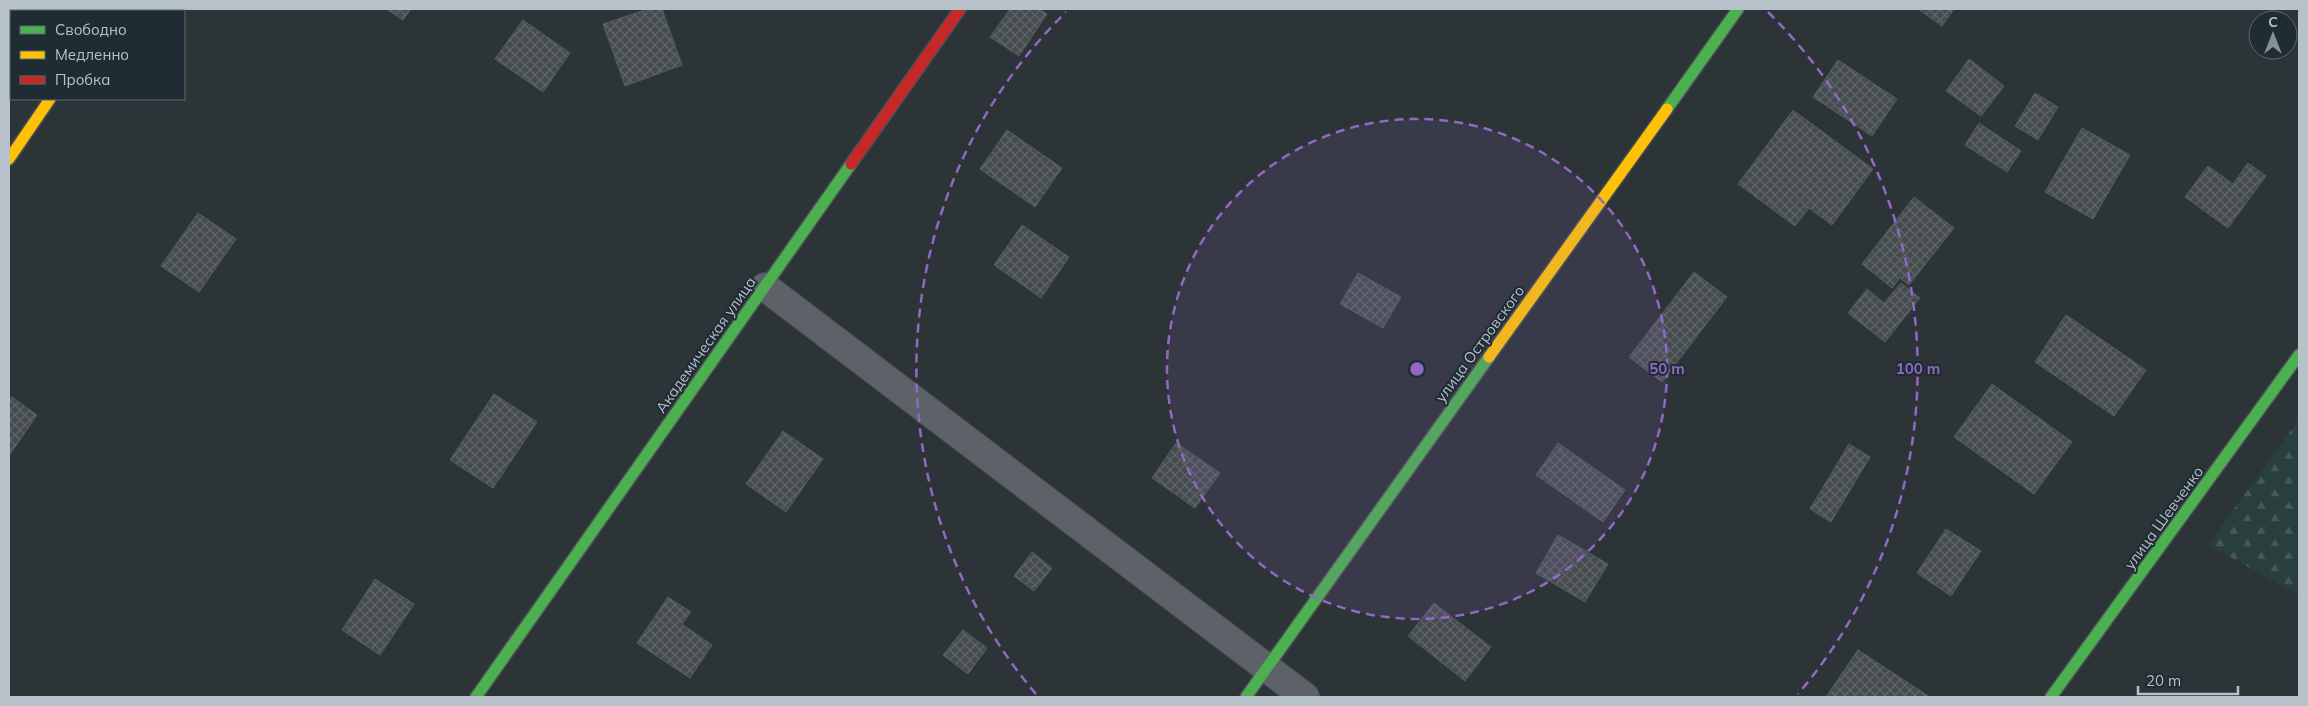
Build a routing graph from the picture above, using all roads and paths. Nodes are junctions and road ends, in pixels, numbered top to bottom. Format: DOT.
graph roads {
  1 [pos="960,9"];
  2 [pos="1738,9"];
  3 [pos="49,100"];
  4 [pos="9,159"];
  5 [pos="765,287"];
  6 [pos="2299,355"];
  7 [pos="1266,669"];
  8 [pos="476,697"];
  9 [pos="1246,697"];
  10 [pos="1305,697"];
  11 [pos="2051,697"];
  1 -- 5 [label="street, Академическая улица"];
  2 -- 7 [label="street, улица Островского"];
  3 -- 4 [label="street"];
  5 -- 7 [label="street"];
  5 -- 8 [label="street, Академическая улица"];
  6 -- 11 [label="street, улица Шевченко"];
  7 -- 9 [label="street, улица Островского"];
  7 -- 10 [label="street"];
}
